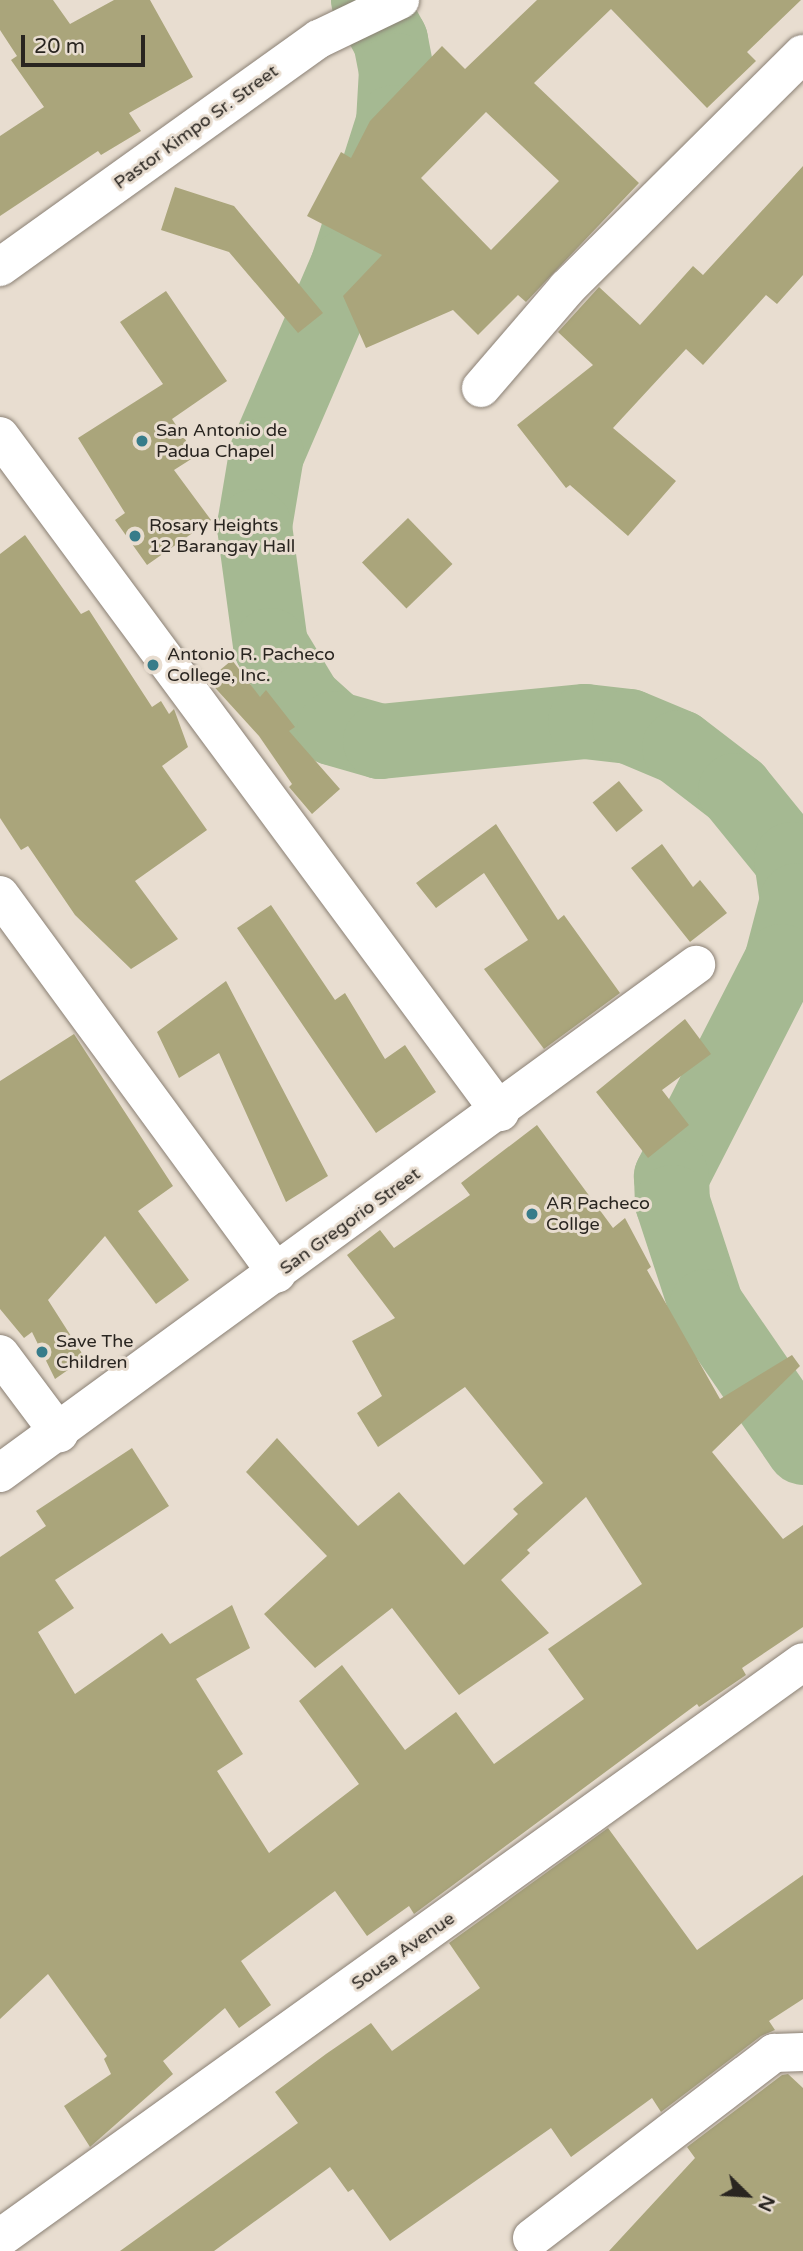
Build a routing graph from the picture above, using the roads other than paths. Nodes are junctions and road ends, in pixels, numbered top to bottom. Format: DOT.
graph roads {
  1 [pos="400,0"];
  2 [pos="803,54"];
  3 [pos="0,267"];
  4 [pos="481,388"];
  5 [pos="0,436"];
  6 [pos="0,895"];
  7 [pos="696,965"];
  8 [pos="499,1112"];
  9 [pos="277,1274"];
  10 [pos="0,1354"];
  11 [pos="59,1433"];
  12 [pos="0,1473"];
  13 [pos="803,1662"];
  14 [pos="803,2052"];
  15 [pos="0,2238"];
  16 [pos="532,2238"];
  1 -- 3 [label="street, Pastor Kimpo Sr. Street"];
  2 -- 4 [label="street"];
  5 -- 8 [label="street"];
  6 -- 9 [label="street"];
  7 -- 8 [label="street, San Gregorio Street"];
  8 -- 9 [label="street, San Gregorio Street"];
  9 -- 11 [label="street, San Gregorio Street"];
  10 -- 11 [label="street"];
  11 -- 12 [label="street, San Gregorio Street"];
  13 -- 15 [label="street, Sousa Avenue"];
  14 -- 16 [label="street"];
}
